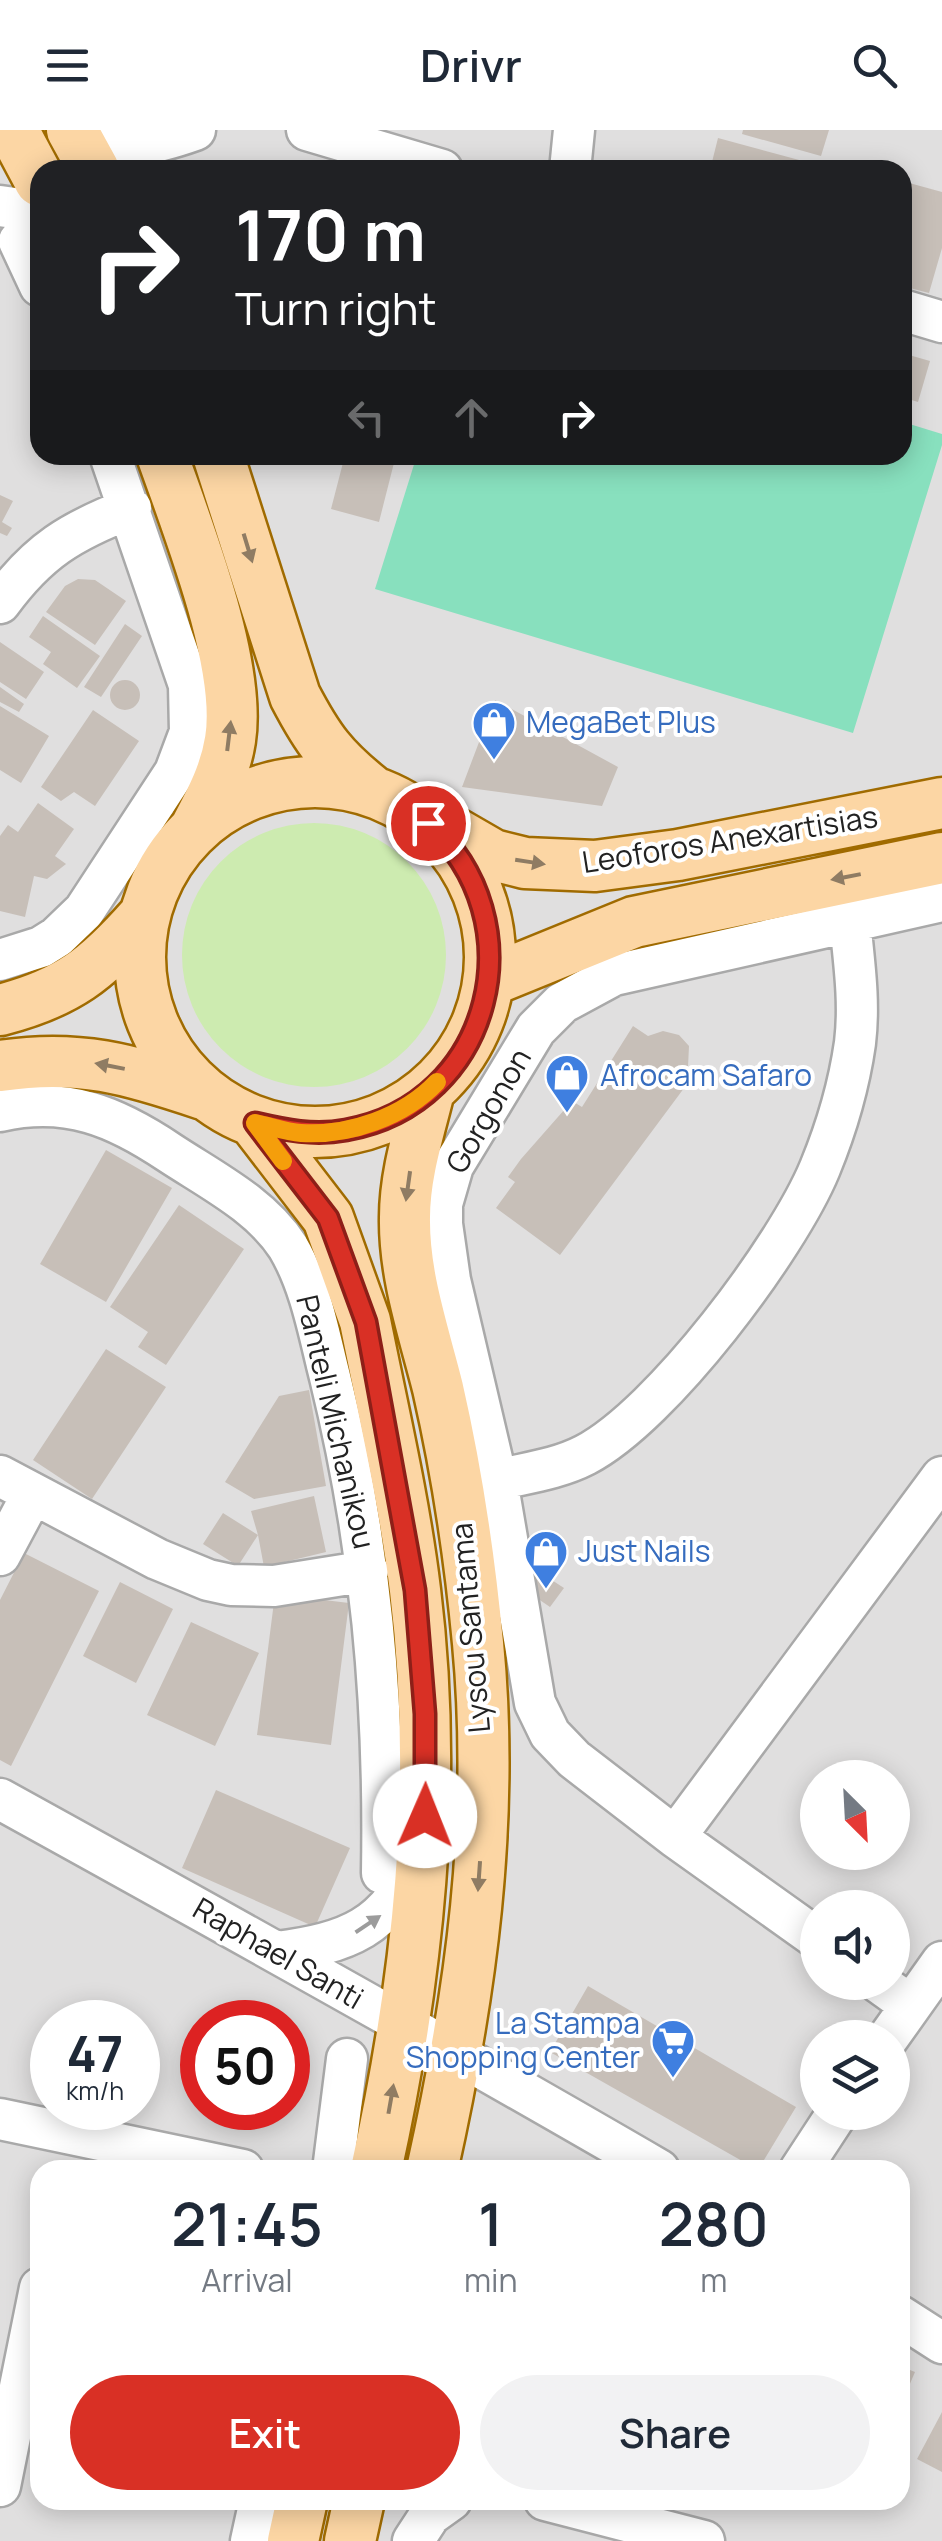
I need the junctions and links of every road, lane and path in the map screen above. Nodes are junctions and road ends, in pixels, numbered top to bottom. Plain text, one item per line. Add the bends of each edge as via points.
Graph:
1 (13, 130) edge
2 (574, 130) edge
3 (313, 131) edge
4 (187, 133) edge
5 (81, 146) edge
6 (147, 160) edge
7 (409, 160) edge
8 (571, 160) edge
9 (30, 161) edge
10 (0, 172) edge
11 (0, 206) edge
12 (29, 229) edge
13 (912, 313) edge
14 (942, 322) edge
15 (114, 465) edge
16 (166, 465) edge
17 (221, 465) edge
18 (131, 508) junction
19 (0, 603) edge
20 (391, 799) junction
21 (942, 803) edge
22 (196, 826) junction
23 (942, 858) edge
24 (942, 901) edge
25 (142, 918) junction
26 (850, 921) junction
27 (0, 960) edge
28 (490, 981) junction
29 (0, 1010) edge
30 (0, 1066) edge
31 (429, 1090) junction
32 (203, 1094) junction
33 (0, 1112) edge
34 (255, 1123) junction
35 (942, 1477) edge
36 (497, 1480) junction
37 (16, 1486) edge
38 (0, 1556) edge
39 (368, 1571) junction
40 (0, 1800) edge
41 (675, 1837) junction
42 (424, 1845) junction
43 (382, 1873) dead end
44 (800, 1926) edge
45 (276, 1952) junction
46 (942, 1962) edge
47 (892, 2008) edge
48 (404, 2027) junction
49 (458, 2054) junction
50 (347, 2059) dead end
51 (0, 2119) edge
52 (826, 2130) edge
53 (68, 2153) edge
54 (140, 2160) edge
55 (334, 2160) edge
56 (378, 2160) edge
57 (434, 2160) edge
58 (642, 2160) edge
59 (807, 2160) edge
60 (30, 2317) edge
61 (910, 2322) edge
62 (942, 2343) edge
63 (11, 2371) edge
64 (0, 2486) edge
65 (258, 2510) edge
66 (300, 2510) edge
67 (357, 2510) edge
68 (437, 2510) edge
69 (583, 2510) edge
70 (250, 2541) edge
71 (293, 2541) edge
72 (350, 2541) edge
73 (413, 2541) edge
74 (704, 2541) edge

1 - 9 main road
1 - 10 street
2 - 8 street
3 - 7 street
4 - 5 street via 129,147
4 - 6 street
11 - 12 street via 29,210
13 - 14 street
15 - 18 street
22 -> 16 main road via 224,765 232,708 216,626
17 -> 20 main road via 295,696 336,762
18 - 19 street via 43,552
18 - 27 street via 189,686 185,753 84,911 40,947
20 -> 21 main road, Leoforos Anexartisias via 493,855 560,866 678,855
20 - 22 main road via 325,781 279,784 234,800
20 - 28 main road via 445,838 474,880 489,930
22 - 25 main road via 162,868
23 -> 28 main road, Leoforos Anexartisias via 634,922
24 - 26 street, Gorgonon
25 - 29 main road via 104,961 74,982
25 - 32 main road via 138,967 147,1015 169,1058
26 - 36 street via 855,1041 834,1131 801,1206 724,1319 626,1426 584,1456
26 - 36 street, Gorgonon via 614,975 562,1002 536,1029 453,1166 442,1204 450,1280
28 - 31 main road via 458,1060
32 -> 30 main road via 98,1063
31 - 34 main road via 390,1116 346,1130 300,1133
31 -> 49 main road, Lysou Santama via 404,1219 456,1485 482,1709 480,1864
32 - 34 main road
33 - 39 street, Panteli Michanikou via 67,1106 123,1125 241,1200 274,1229 296,1262 314,1315
34 - 42 main road, Lysou Santama via 328,1218 366,1322 415,1590 425,1714
35 - 41 street
36 - 41 street, Gorgonon via 541,1718 574,1759
37 - 38 street
37 - 39 street via 183,1572 230,1585 274,1586
39 - 43 street, Panteli Michanikou via 382,1720
40 - 45 street, Raphael Santi
41 - 44 street
45 -> 42 street via 326,1944 378,1919 406,1886
42 - 48 main road, Lysou Santama
45 - 48 street, Raphael Santi
46 - 47 street
48 - 49 street, Raphael Santi
56 -> 48 main road, Lysou Santama
49 - 57 main road, Lysou Santama
49 - 58 street, Raphael Santi
50 - 55 street
51 - 53 street
52 - 59 street
53 - 54 street
60 - 63 street
61 - 62 street
63 - 64 street
65 - 70 street
66 - 71 main road
67 - 72 main road
68 - 73 street
69 - 74 street

